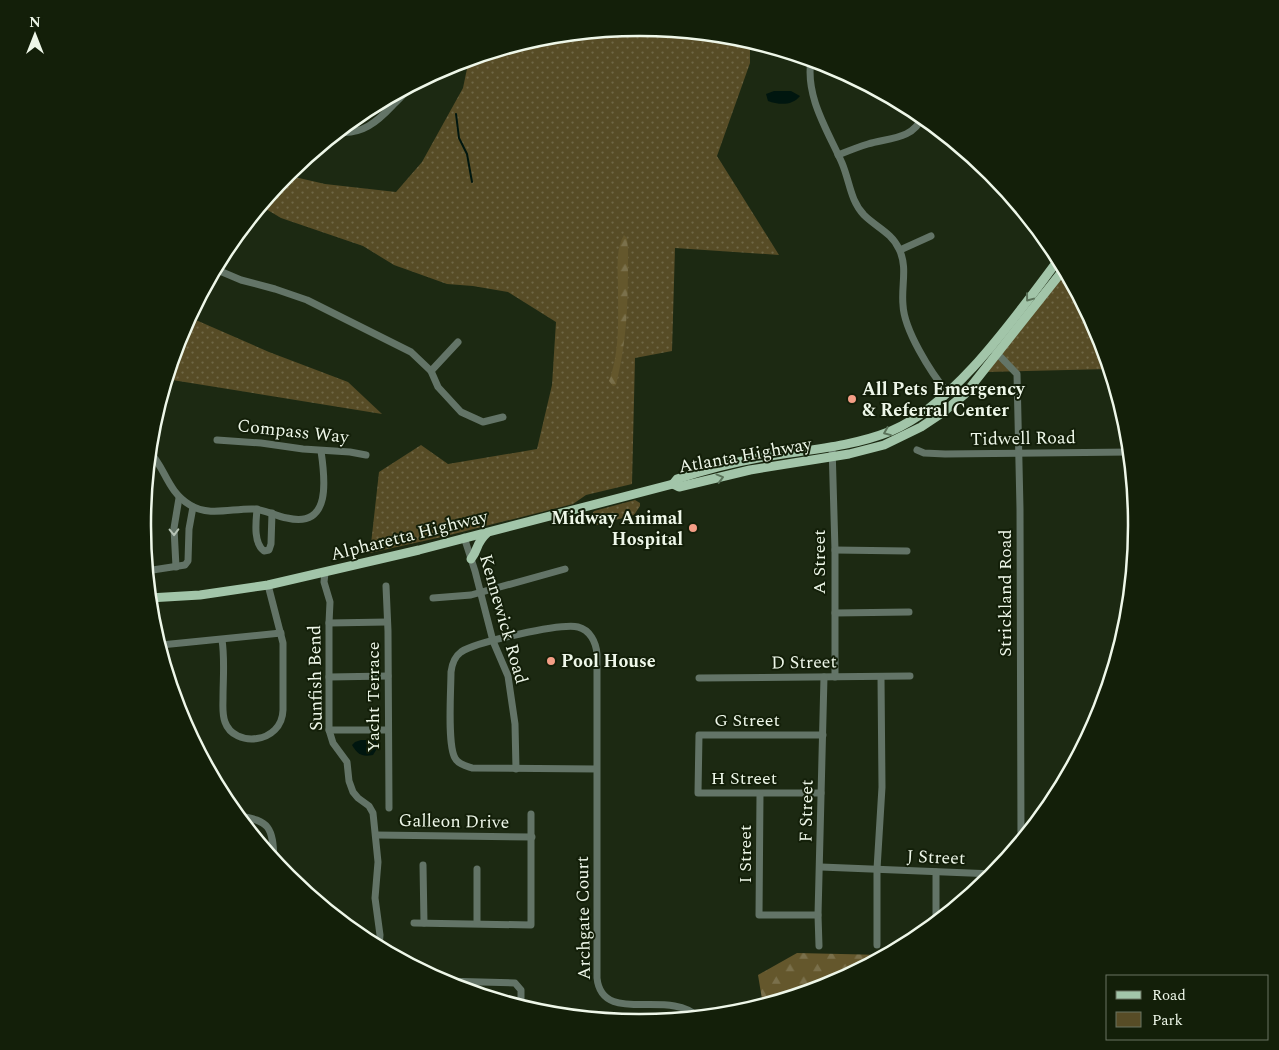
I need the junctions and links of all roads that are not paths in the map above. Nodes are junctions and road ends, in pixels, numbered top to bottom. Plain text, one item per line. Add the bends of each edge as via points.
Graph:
1 (811, 67) edge
2 (399, 100) edge
3 (919, 125) edge
4 (349, 132) edge
5 (838, 155) junction
6 (931, 236) dead end
7 (900, 250) junction
8 (1054, 266) edge
9 (222, 272) edge
10 (1059, 275) edge
11 (458, 342) dead end
12 (989, 347) junction
13 (998, 353) junction
14 (431, 371) junction
15 (947, 392) junction
16 (503, 418) dead end
17 (217, 440) dead end
18 (832, 446) junction
19 (917, 450) dead end
20 (320, 451) junction
21 (1123, 452) edge
22 (366, 455) dead end
23 (1019, 455) junction
24 (832, 457) junction
25 (155, 461) edge
26 (673, 484) junction
27 (179, 498) junction
28 (193, 507) junction
29 (257, 509) junction
30 (272, 513) junction
31 (489, 531) junction
32 (464, 538) junction
33 (835, 550) junction
34 (907, 551) dead end
35 (471, 559) junction
36 (176, 567) junction
37 (153, 569) edge
38 (565, 569) dead end
39 (325, 573) junction
40 (268, 585) junction
41 (386, 586) dead end
42 (481, 593) junction
43 (156, 598) edge
44 (433, 598) dead end
45 (909, 612) dead end
46 (834, 613) junction
47 (387, 622) junction
48 (329, 623) junction
49 (281, 633) junction
50 (222, 640) junction
51 (493, 641) junction
52 (166, 646) edge
53 (388, 676) junction
54 (910, 676) dead end
55 (329, 677) junction
56 (824, 677) junction
57 (835, 677) junction
58 (881, 677) junction
59 (699, 678) dead end
60 (329, 730) junction
61 (388, 730) junction
62 (823, 736) junction
63 (516, 769) junction
64 (597, 769) junction
65 (698, 793) joint
66 (821, 793) junction
67 (760, 794) junction
68 (388, 808) dead end
69 (531, 814) dead end
70 (248, 817) edge
71 (1021, 830) edge
72 (376, 835) junction
73 (532, 836) junction
74 (273, 848) edge
75 (423, 865) dead end
76 (821, 867) junction
77 (477, 869) dead end
78 (877, 870) junction
79 (936, 872) junction
80 (982, 874) edge
81 (936, 914) edge
82 (818, 915) junction
83 (414, 923) dead end
84 (424, 923) junction
85 (477, 923) junction
86 (380, 938) edge
87 (877, 945) dead end
88 (820, 946) dead end
89 (465, 982) edge
90 (521, 999) edge
91 (691, 1011) edge

1 - 5 street via 813,94
2 - 4 street via 378,121
3 - 5 street via 909,134
5 - 7 street via 852,198 864,215 890,236
6 - 7 street
7 - 15 street via 906,323
8 -> 12 main road, Atlanta Highway
9 - 14 street via 314,304 411,352
10 - 13 main road, Atlanta Highway
11 - 14 street
12 - 13 street, Strickland Road
12 - 15 main road, Atlanta Highway
13 - 23 street, Strickland Road via 1017,374
13 - 24 main road, Atlanta Highway via 964,394 921,427 884,445
14 - 16 street via 438,387 461,412 483,422
15 -> 18 main road, Atlanta Highway via 893,430
17 - 20 street, Compass Way
18 - 24 street, A Street
18 - 26 main road, Atlanta Highway via 726,464 677,479
19 - 23 street, Tidwell Road via 935,454
20 - 22 street, Compass Way
20 - 30 street via 324,491 317,511 298,520
21 - 23 street, Tidwell Road
23 - 71 street, Strickland Road
26 -> 24 main road, Atlanta Highway via 679,487 750,470
24 - 33 street, A Street
25 - 27 street
26 - 31 main road, Alpharetta Highway
27 - 28 street
27 -> 36 street via 174,528
28 - 29 street via 224,512
28 - 36 street via 188,562
29 - 30 street
29 - 30 street via 257,540 259,548 264,551 269,550 271,544
31 - 32 main road, Alpharetta Highway
31 - 35 main road via 477,544
32 - 35 street, Kennewick Road
32 - 39 main road, Alpharetta Highway
33 - 34 street
33 - 46 street, A Street
35 - 42 street, Kennewick Road
36 - 37 street
38 - 42 street
39 - 40 main road, Alpharetta Highway
39 - 48 street, Sunfish Bend via 324,582 330,602
40 - 43 main road, Alpharetta Highway
40 - 49 street
41 - 47 street, Yacht Terrace
42 - 44 street
42 - 51 street, Kennewick Road
45 - 46 street
46 - 57 street, A Street
47 - 48 street
47 - 53 street, Yacht Terrace
48 - 55 street, Sunfish Bend
49 - 50 street
49 - 50 street via 282,719 275,731 255,738 235,734 225,722
50 - 52 street
51 - 63 street, Kennewick Road via 508,676 515,724
51 - 63 street, Archgate Court via 465,650 454,660 451,672 451,742 455,758 462,764 472,768
51 - 64 street, Archgate Court via 568,627 582,629 590,635 597,654
53 - 55 street
53 - 61 street, Yacht Terrace
54 - 58 street, D Street
55 - 60 street, Sunfish Bend
56 - 57 street, D Street
56 - 59 street, D Street
56 - 62 street, F Street
57 - 58 street, D Street
58 - 78 street via 882,787
60 - 61 street
60 - 72 street, Sunfish Bend via 347,762 353,792 372,810
61 - 68 street, Yacht Terrace
62 - 65 street, G Street via 700,735
62 - 66 street, F Street
63 - 64 street, Archgate Court
64 - 91 street, Archgate Court via 598,988 613,1002 676,1005
65 - 67 street, H Street
66 - 67 street, H Street
66 - 76 street, F Street
67 - 82 street, I Street via 760,915
69 - 73 street
70 - 74 street via 264,822 272,837
72 - 73 street, Galleon Drive
72 - 86 street, Sunfish Bend via 375,898
73 - 85 street via 531,925
75 - 84 street
76 - 78 street
76 - 82 street, F Street
77 - 85 street
78 - 79 street, J Street
78 - 87 street
79 - 80 street, J Street
79 - 81 street
82 - 88 street, F Street
83 - 84 street
84 - 85 street
89 - 90 street via 516,983 521,990

